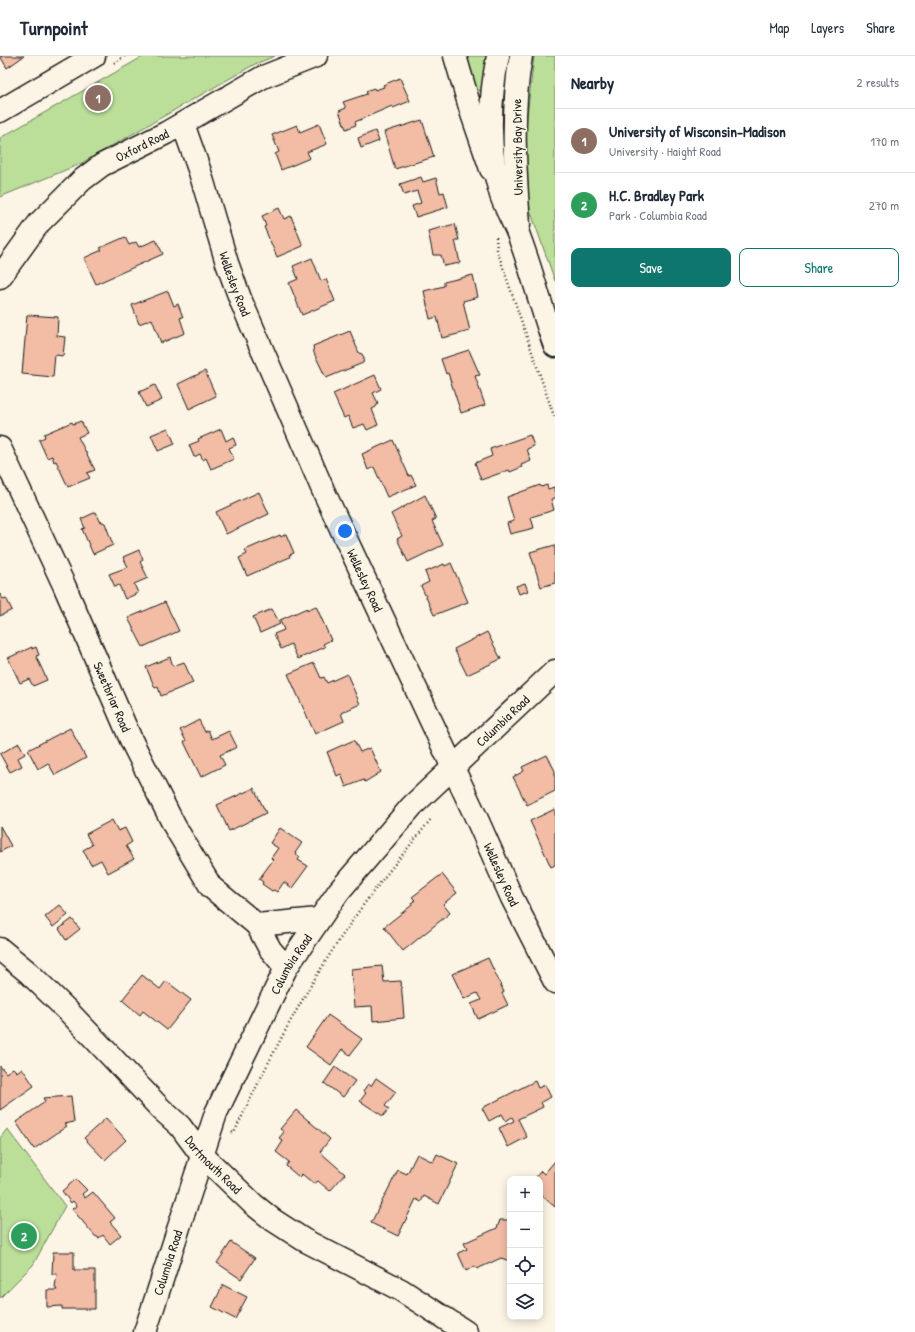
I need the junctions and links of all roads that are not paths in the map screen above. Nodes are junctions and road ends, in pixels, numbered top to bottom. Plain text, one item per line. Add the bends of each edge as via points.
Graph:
1 (94, 56) edge
2 (316, 56) edge
3 (454, 56) edge
4 (498, 56) edge
5 (521, 56) edge
6 (0, 111) edge
7 (183, 124) junction
8 (498, 187) junction
9 (520, 238) junction
10 (0, 277) edge
11 (555, 346) edge
12 (0, 448) edge
13 (555, 671) edge
14 (453, 769) junction
15 (318, 919) junction
16 (257, 925) junction
17 (0, 949) edge
18 (286, 968) junction
19 (555, 982) edge
20 (203, 1155) junction
21 (145, 1332) edge
22 (466, 1332) edge

1 - 6 street
2 - 7 street, Oxford Road via 263,77
3 - 8 street, University Bay Drive via 476,129
4 - 8 street, University Bay Drive via 493,85 492,140
5 - 9 street, University Bay Drive via 515,116
7 - 10 street, Oxford Road via 120,155 82,180 39,223
7 - 14 street, Wellesley Road via 200,172 226,263 241,301 323,490
8 - 9 street, University Bay Drive
9 - 11 street, University Bay Drive
12 - 16 street, Sweetbriar Road via 64,585 132,742 175,826 211,887
13 - 14 street, Columbia Road
14 - 15 street, Columbia Road via 412,806
14 - 19 street, Wellesley Road via 512,898
15 - 16 street
15 - 18 street, Columbia Road
16 - 18 street, Sweetbriar Road via 270,949
17 - 20 street, Dartmouth Road via 30,973 68,1011 180,1126
18 - 20 street, Columbia Road via 235,1071 213,1121
20 - 21 street, Columbia Road
20 - 22 street, Dartmouth Road via 239,1192 273,1220 304,1240 402,1290

